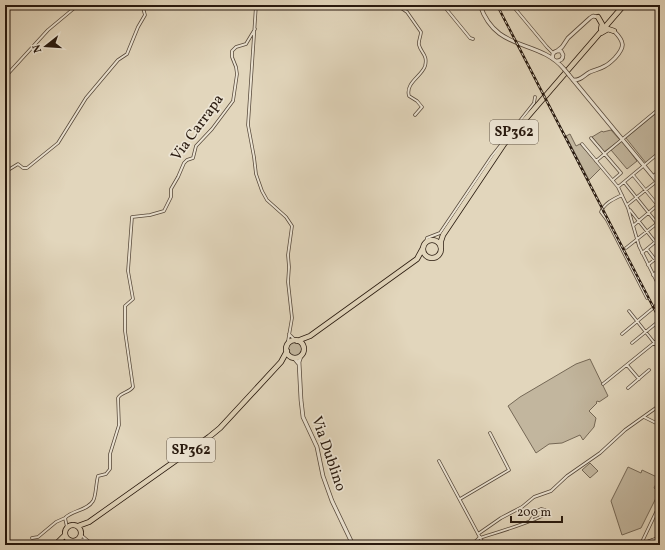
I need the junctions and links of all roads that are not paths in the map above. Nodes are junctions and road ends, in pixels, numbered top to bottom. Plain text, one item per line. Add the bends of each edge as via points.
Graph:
1 (13, 5) edge
2 (78, 5) edge
3 (145, 5) edge
4 (256, 5) edge
5 (397, 5) edge
6 (443, 5) edge
7 (480, 5) edge
8 (512, 5) edge
9 (624, 5) edge
10 (5, 11) edge
11 (617, 13) junction
12 (598, 17) junction
13 (255, 29) junction
14 (614, 31) junction
15 (596, 37) junction
16 (473, 39) dead end
17 (562, 47) junction
18 (562, 53) junction
19 (555, 55) junction
20 (562, 59) junction
21 (564, 69) junction
22 (5, 76) edge
23 (578, 82) junction
24 (535, 97) dead end
25 (660, 108) edge
26 (415, 115) dead end
27 (591, 138) dead end
28 (623, 139) junction
29 (582, 144) dead end
30 (660, 152) edge
31 (604, 154) junction
32 (493, 157) junction
33 (596, 161) junction
34 (644, 165) junction
35 (660, 171) edge
36 (5, 172) edge
37 (633, 175) junction
38 (653, 176) junction
39 (612, 180) junction
40 (657, 181) junction
41 (624, 182) junction
42 (660, 185) edge
43 (618, 187) junction
44 (645, 190) junction
45 (622, 195) junction
46 (636, 198) junction
47 (659, 204) edge
48 (627, 205) junction
49 (628, 208) junction
50 (660, 208) edge
51 (648, 213) junction
52 (660, 220) edge
53 (638, 221) junction
54 (657, 223) junction
55 (634, 225) junction
56 (660, 227) edge
57 (647, 232) junction
58 (443, 235) junction
59 (660, 238) edge
60 (434, 240) junction
61 (637, 240) junction
62 (426, 242) junction
63 (655, 242) junction
64 (423, 248) junction
65 (441, 248) junction
66 (626, 248) dead end
67 (660, 248) edge
68 (647, 249) junction
69 (642, 253) junction
70 (660, 255) edge
71 (429, 257) junction
72 (417, 259) junction
73 (655, 259) junction
74 (648, 265) junction
75 (660, 266) edge
76 (660, 269) edge
77 (653, 274) junction
78 (660, 286) edge
79 (647, 298) dead end
80 (660, 302) edge
81 (656, 305) dead end
82 (652, 308) dead end
83 (629, 312) dead end
84 (659, 321) dead end
85 (637, 322) junction
86 (289, 332) junction
87 (646, 332) junction
88 (622, 334) dead end
89 (310, 336) junction
90 (660, 338) edge
91 (296, 341) junction
92 (632, 343) dead end
93 (654, 343) junction
94 (303, 348) junction
95 (287, 349) junction
96 (660, 350) edge
97 (301, 356) junction
98 (294, 358) junction
99 (281, 362) junction
100 (627, 365) junction
101 (300, 366) junction
102 (649, 370) dead end
103 (639, 379) junction
104 (603, 384) dead end
105 (628, 388) dead end
106 (660, 405) edge
107 (644, 417) junction
108 (660, 425) edge
109 (490, 433) dead end
110 (439, 461) dead end
111 (460, 499) junction
112 (660, 504) edge
113 (660, 510) edge
114 (656, 511) junction
115 (65, 518) junction
116 (530, 521) junction
117 (89, 522) junction
118 (68, 525) junction
119 (78, 526) junction
120 (64, 535) junction
121 (80, 535) junction
122 (479, 536) junction
123 (32, 538) dead end
124 (660, 538) edge
125 (68, 540) junction
126 (86, 540) junction
127 (57, 544) edge
128 (93, 545) edge
129 (353, 545) edge
130 (468, 545) edge
131 (484, 545) edge
132 (640, 545) edge

1 - 10 street
2 - 22 street via 48,30
3 - 36 street via 145,15 129,51 86,98 58,143 27,168 18,164
4 - 13 street
5 - 26 street via 407,12 421,32 419,45 425,57 424,68 408,92 422,107
6 - 16 street
7 - 19 street via 489,22 500,34 514,43 547,55
8 - 19 street
9 - 11 main road, SP362
11 - 12 main road via 608,19
11 - 14 main road via 612,24
11 - 15 main road, SP362
12 - 15 main road via 602,24
12 - 17 street via 590,18
13 - 86 street via 248,125 256,174 262,191 267,200 292,226 288,276 292,318
13 - 115 street, Via Carrapa via 246,44 232,51 237,74 233,101 196,146 193,158 184,163 171,189 166,209 159,213 132,217 128,271 133,298 125,306 132,387 118,398 119,425 110,454 110,469 106,474 98,476 93,502
14 - 15 main road via 606,30
14 - 23 street via 623,43 620,53 606,66 591,72
15 - 32 main road, SP362
17 - 18 street
17 - 19 street
18 - 19 street
18 - 20 street
19 - 20 street
19 - 21 street
20 - 21 street
21 - 23 street, bridge
23 - 28 street via 580,88
24 - 32 street via 534,103
25 - 28 street
27 - 31 street
28 - 31 street
28 - 34 street
29 - 33 street
30 - 34 street
31 - 33 street
31 - 39 street via 621,173
32 - 58 main road, SP362
32 - 62 street via 440,232 427,238
33 - 39 street
34 - 37 street
34 - 38 street
35 - 38 street
37 - 41 street
37 - 44 street
38 - 40 street
39 - 43 street
40 - 42 street
40 - 44 street
41 - 43 street
41 - 46 street
43 - 45 street
44 - 46 street
44 - 47 street
45 - 48 street
45 - 79 street via 609,202 601,212
46 - 48 street
46 - 51 street
47 - 50 street
47 - 51 street
48 - 49 street
49 - 53 street
49 - 55 street
51 - 53 street
51 - 54 street
52 - 54 street
53 - 55 street
53 - 57 street
54 - 56 street
54 - 57 street
55 - 61 street
57 - 61 street
57 - 63 street
58 - 60 main road, SP362
58 - 65 main road, SP362
59 - 63 street
60 - 62 main road, SP362
60 - 65 main road via 439,242
61 - 66 street
61 - 69 street
62 - 64 main road, SP362
63 - 67 street
63 - 68 street
64 - 71 main road
64 - 72 main road, SP362
65 - 71 main road, SP362 via 438,256
68 - 69 street
68 - 73 street
69 - 74 street
70 - 73 street
71 - 72 main road, SP362
72 - 89 main road, SP362
73 - 74 street
73 - 75 street
74 - 77 street
76 - 77 street
77 - 78 street
80 - 81 street
82 - 85 street
83 - 85 street
84 - 87 street
85 - 87 street
85 - 88 street
86 - 91 street
86 - 95 street
87 - 92 street
87 - 93 street
89 - 91 main road, SP362
89 - 94 main road, SP362
90 - 93 street
91 - 94 main road via 301,343
91 - 95 main road, SP362 via 291,342
93 - 96 street
93 - 100 street
94 - 97 main road, SP362
95 - 98 main road via 289,355
95 - 99 main road, SP362
97 - 98 main road, SP362
97 - 101 street, Via Dublino
98 - 99 main road, SP362
98 - 101 street
99 - 117 main road, SP362 via 209,438
100 - 103 street
100 - 104 street
101 - 129 street, Via Dublino via 303,417 317,447 332,501
102 - 103 street
103 - 105 street
106 - 107 street
107 - 108 street
107 - 122 street via 627,428 551,492 534,498 490,525
109 - 111 street via 509,470
110 - 111 street
111 - 122 street
112 - 114 street
113 - 114 street
114 - 132 street
115 - 118 street
115 - 123 street, Via Carrapa via 38,537
116 - 116 street via 541,509 545,510 544,516
116 - 122 street
117 - 119 main road, SP362
117 - 121 main road, SP362
118 - 119 main road, SP362
118 - 120 main road
119 - 121 main road
120 - 125 main road
120 - 127 main road
121 - 125 main road via 72,542
121 - 126 street
121 - 126 street
122 - 130 street
122 - 131 street
124 - 132 main road
125 - 127 main road
126 - 128 street

